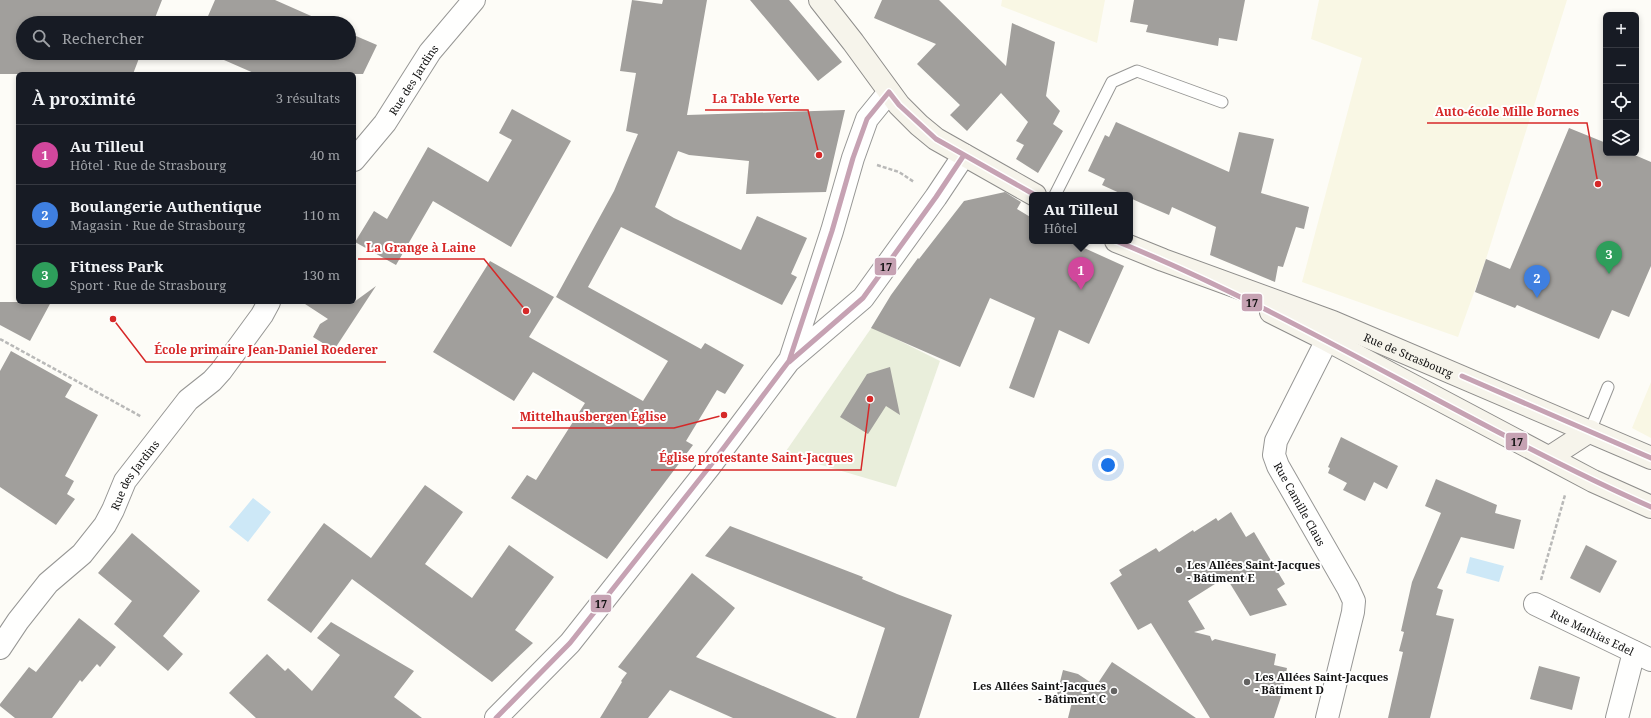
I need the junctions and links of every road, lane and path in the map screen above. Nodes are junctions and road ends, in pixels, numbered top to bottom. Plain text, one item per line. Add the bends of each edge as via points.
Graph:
1 (474, 0) edge
2 (820, 0) edge
3 (889, 92) junction
4 (1222, 102) dead end
5 (964, 155) junction
6 (356, 158) edge
7 (853, 158) junction
8 (1030, 192) edge
9 (1057, 192) edge
10 (936, 197) junction
11 (1123, 244) edge
12 (1163, 260) junction
13 (268, 304) edge
14 (0, 339) edge
15 (1327, 340) junction
16 (789, 361) junction
17 (1469, 379) junction
18 (1608, 387) dead end
19 (1492, 426) junction
20 (165, 431) junction
21 (1590, 431) junction
22 (1550, 457) junction
23 (1651, 458) edge
24 (1566, 493) dead end
25 (1651, 507) edge
26 (1535, 604) joint
27 (0, 648) edge
28 (1642, 656) edge
29 (496, 718) edge
30 (1327, 718) edge
31 (1617, 718) edge

1 - 6 street, Rue des Jardins via 430,52 385,123
2 - 3 main road
3 - 5 main road via 930,134
3 - 7 street via 867,119
4 - 9 lane via 1137,71 1112,82
5 - 8 main road
5 - 10 street
7 - 10 path via 899,172
7 - 16 street
10 - 16 street via 863,298
11 - 12 main road, Rue de Strasbourg
12 - 15 main road, Rue de Strasbourg
12 - 17 main road, Rue de Strasbourg via 1333,322
13 - 20 street, Rue des Jardins via 221,371 188,400
14 - 20 path via 137,413
15 - 19 main road, Rue de Strasbourg
15 - 30 street, Rue Camille Claus via 1276,441 1274,454 1278,466 1354,601
16 - 29 street via 710,466 570,643
17 - 19 main road via 1468,387
17 - 21 main road, Rue de Strasbourg
18 - 21 lane
19 - 22 main road, Rue de Strasbourg
20 - 27 street, Rue des Jardins via 125,481 105,525 82,554 48,583
21 - 22 main road
21 - 23 main road, Rue de Strasbourg
22 - 25 main road, Rue de Strasbourg via 1593,481
24 - 26 path
26 - 28 street, Rue Mathias Edel
28 - 31 street

